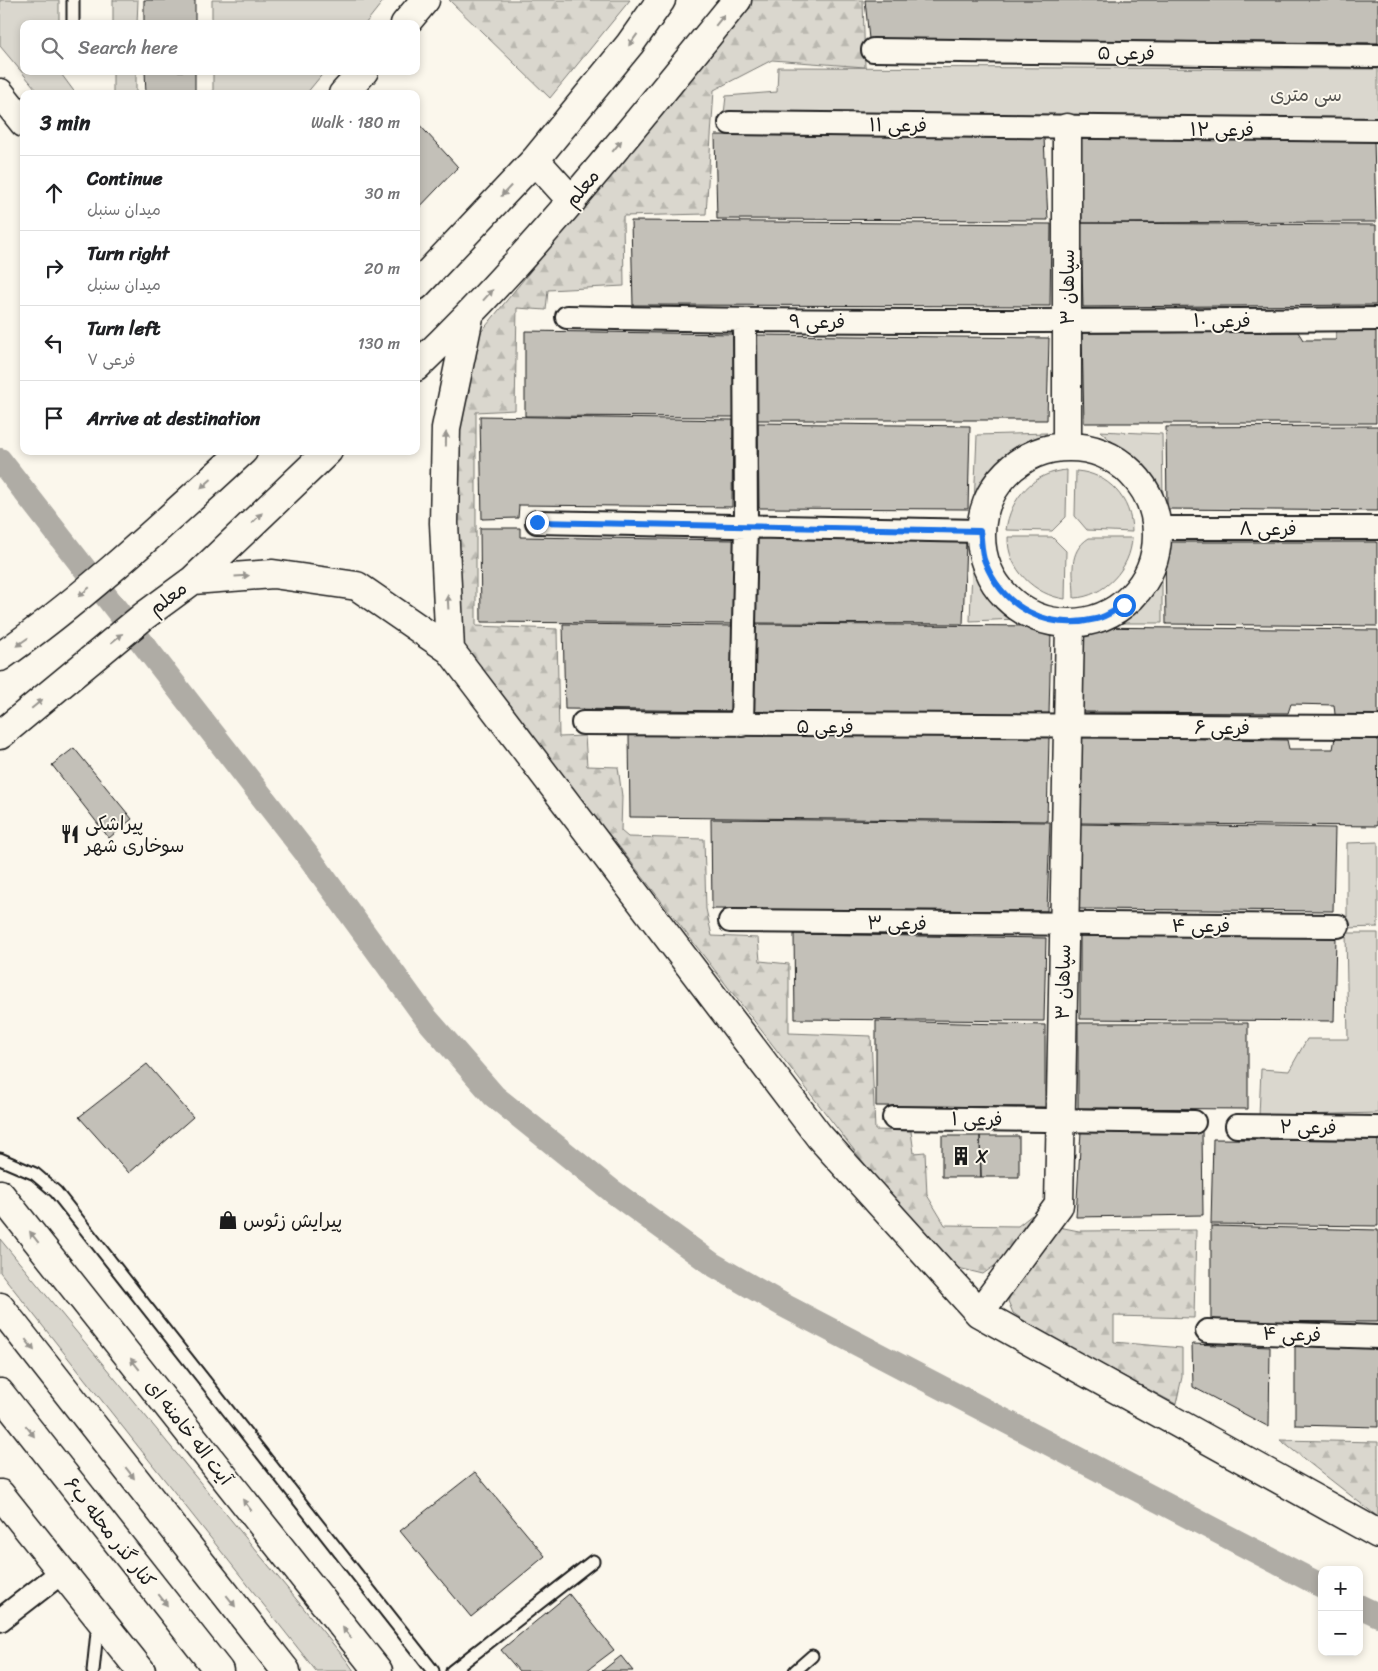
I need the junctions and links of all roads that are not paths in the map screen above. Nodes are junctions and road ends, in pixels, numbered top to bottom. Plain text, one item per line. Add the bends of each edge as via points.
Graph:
1 (73, 0) edge
2 (424, 0) edge
3 (661, 0) edge
4 (737, 0) edge
5 (73, 20) edge
6 (408, 20) edge
7 (873, 50) dead end
8 (1378, 56) edge
9 (360, 75) edge
10 (347, 90) edge
11 (0, 93) edge
12 (20, 118) edge
13 (730, 123) dead end
14 (1067, 128) junction
15 (1378, 130) edge
16 (535, 160) junction
17 (572, 201) junction
18 (420, 282) edge
19 (469, 316) junction
20 (566, 317) dead end
21 (1378, 319) edge
22 (746, 321) junction
23 (1067, 322) junction
24 (420, 363) edge
25 (1067, 447) junction
26 (238, 455) edge
27 (324, 455) edge
28 (537, 522) dead end
29 (746, 525) junction
30 (1158, 528) junction
31 (1378, 528) edge
32 (980, 531) junction
33 (193, 580) junction
34 (1070, 624) junction
35 (450, 650) junction
36 (0, 657) edge
37 (583, 723) dead end
38 (742, 725) junction
39 (1066, 727) junction
40 (1378, 727) edge
41 (0, 736) edge
42 (730, 921) dead end
43 (1064, 925) junction
44 (1338, 926) dead end
45 (894, 1118) dead end
46 (1061, 1120) junction
47 (1194, 1122) dead end
48 (1237, 1126) dead end
49 (1378, 1128) edge
50 (0, 1159) edge
51 (0, 1194) edge
52 (0, 1307) edge
53 (979, 1313) junction
54 (1206, 1331) dead end
55 (1378, 1337) edge
56 (0, 1393) edge
57 (0, 1494) edge
58 (1378, 1534) edge
59 (592, 1560) dead end
60 (62, 1572) junction
61 (99, 1618) junction
62 (0, 1620) edge
63 (812, 1656) dead end
64 (93, 1671) edge
65 (141, 1671) edge
66 (219, 1671) edge
67 (286, 1671) edge
68 (378, 1671) edge
69 (433, 1671) edge
70 (452, 1671) edge
71 (795, 1671) edge

1 - 5 lane
2 - 6 street
3 -> 16 street via 630,44
17 -> 4 street, معلم
7 - 8 street, فرعی ۵
9 - 10 street
11 - 12 street
13 - 14 street, فرعی ۱۱
14 - 15 street, فرعی ۱۲
14 - 23 street, سپاهان ۳
16 - 17 street
16 -> 18 street
19 -> 17 street, معلم
19 - 24 street, معلم
35 -> 19 street via 444,523 446,428
20 - 22 street, فرعی ۹
21 - 23 street, فرعی ۱۰
22 - 23 street, فرعی ۹
22 - 29 street
23 - 25 street, سپاهان ۳
25 - 30 street via 1093,450 1125,467 1138,479 1152,502
25 - 32 street via 1041,451 1017,464 998,482 986,505
26 -> 36 street via 122,561 43,627
33 -> 27 street, معلم
28 - 29 street
29 - 32 street
29 - 38 street
30 - 31 street, فرعی ۸
30 - 34 street via 1155,557 1137,591 1124,605 1098,619
32 - 34 street via 984,560 996,585 1016,606 1042,619
33 -> 35 street via 273,574 357,586
41 -> 33 street, معلم via 80,668
34 - 39 street, سپاهان ۳
35 - 53 street via 819,1136
37 - 38 street, فرعی ۵
38 - 39 street, فرعی ۵
39 - 40 street, فرعی ۶
39 - 43 street, سپاهان ۳
42 - 43 street, فرعی ۳
43 - 44 street, فرعی ۴
43 - 46 street, سپاهان ۳
45 - 46 street, فرعی ۱
46 - 47 street
46 - 53 street, سپاهان ۳ via 1059,1205
48 - 49 street, فرعی ۲
50 - 69 lane via 35,1174 56,1192
68 -> 51 street, آیت اله خامنه ای
52 -> 67 street
53 - 58 street
54 - 55 street, فرعی ۴
56 -> 66 street, کنار گذر محله ب۶
57 - 60 street
59 - 70 lane
60 - 61 street
60 - 62 street
61 - 64 lane
61 - 65 street
63 - 71 lane

